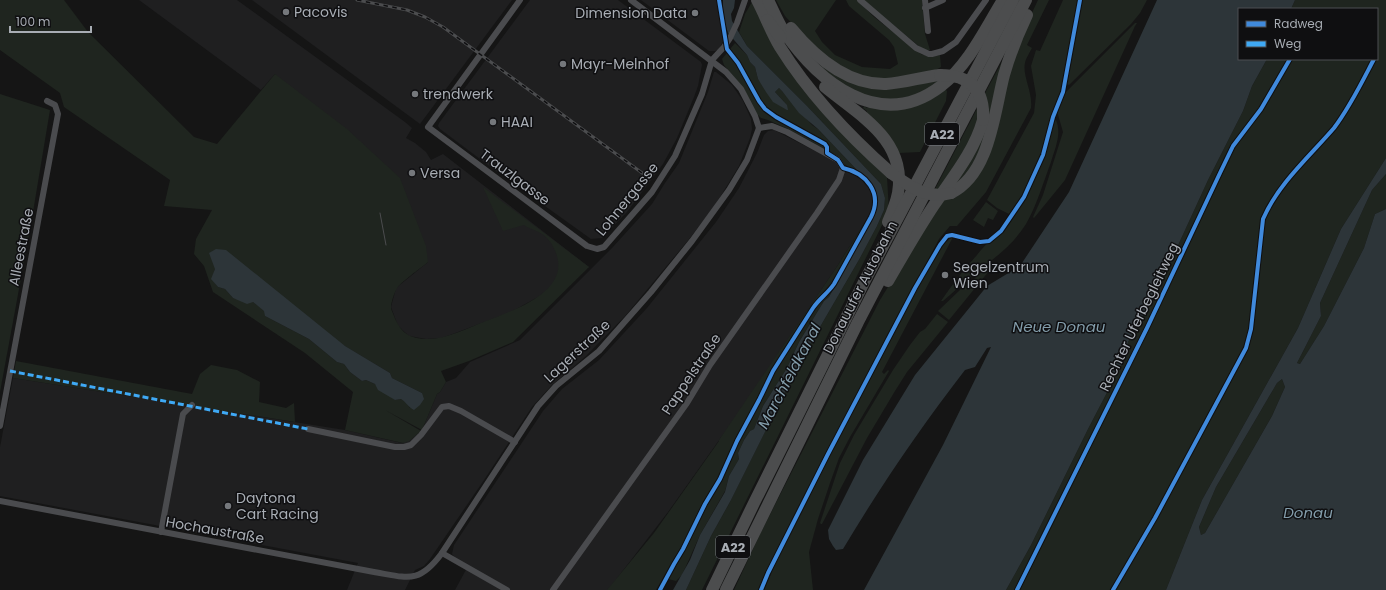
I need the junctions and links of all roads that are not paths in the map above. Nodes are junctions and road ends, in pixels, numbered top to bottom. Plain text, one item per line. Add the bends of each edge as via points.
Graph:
1 (520, 0) edge
2 (631, 0) edge
3 (745, 0) edge
4 (764, 0) edge
5 (860, 0) edge
6 (925, 0) edge
7 (943, 0) edge
8 (986, 0) edge
9 (1003, 0) edge
10 (1013, 0) edge
11 (1026, 0) edge
12 (1033, 0) edge
13 (925, 8) junction
14 (767, 20) junction
15 (928, 31) dead end
16 (712, 60) junction
17 (47, 101) dead end
18 (759, 128) junction
19 (587, 246) joint
20 (871, 269) junction
21 (858, 322) junction
22 (192, 405) dead end
23 (0, 426) edge
24 (308, 428) dead end
25 (515, 442) junction
26 (0, 502) edge
27 (161, 532) junction
28 (442, 553) junction
29 (425, 572) joint
30 (508, 590) edge
31 (553, 590) edge
32 (712, 590) edge
33 (726, 590) edge

1 - 19 street, Trauzlgasse via 428,127
2 - 16 street
3 - 16 street via 730,38
4 - 9 highway via 791,40 838,88 851,96 874,103 890,104 920,98 947,81 966,59
4 - 14 highway
4 - 21 highway, bridge via 812,50 848,76 870,83 886,84 940,75 959,77 975,88 982,101 982,120 978,135 967,156 933,206 880,294
5 - 8 street via 916,48 928,54 943,51 956,42
6 - 13 street
7 - 13 street
10 - 20 highway, Donauufer Autobahn / A22
11 - 21 highway, Donauufer Autobahn / A22
12 - 14 highway, bridge via 1008,63 981,161 966,182 950,193 940,195 910,187 850,136 812,92 780,46
13 - 15 street
14 - 20 highway via 803,65 825,87 879,131 894,152 899,172 898,192
16 - 18 street via 741,89
16 - 19 street, Lohnergasse via 702,94 684,138 652,192 604,247 596,249
17 - 23 street, Alleestraße via 55,105 58,114
18 - 25 street, Lagerstraße via 747,160 730,190 692,241 599,351 556,386 538,406
18 - 31 street, Pappelstraße via 772,126 787,132 838,160 843,168 839,180 710,365 687,403
20 - 32 highway, Donauufer Autobahn / A22
21 - 33 highway, Donauufer Autobahn / A22
22 - 27 street via 184,414
24 - 25 street via 404,447 411,445 421,435 442,407 450,406
25 - 28 street, Lagerstraße
26 - 27 street, Hochaustraße
27 - 29 street, Hochaustraße via 408,578
28 - 29 street, Lagerstraße
28 - 30 street

